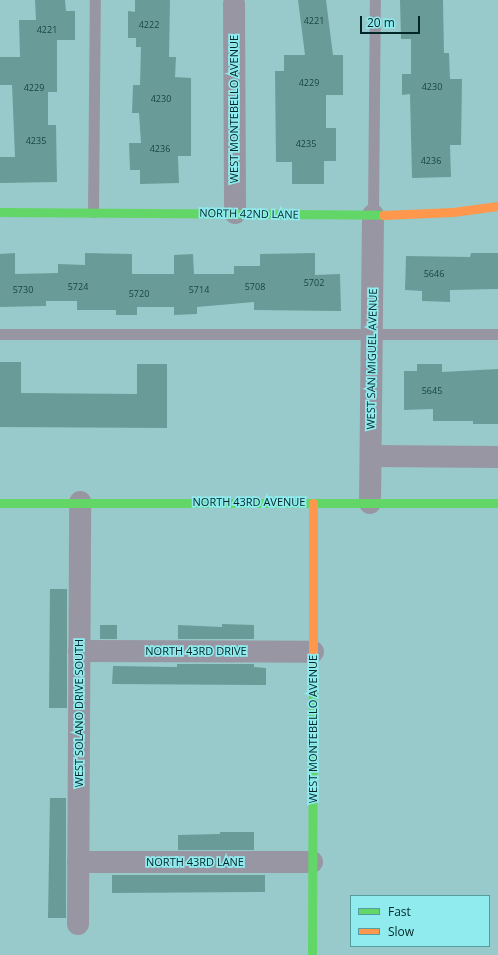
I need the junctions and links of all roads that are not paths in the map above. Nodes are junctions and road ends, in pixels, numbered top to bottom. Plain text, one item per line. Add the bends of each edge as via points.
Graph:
1 (95, 0) edge
2 (375, 0) edge
3 (234, 4) dead end
4 (498, 206) edge
5 (0, 212) edge
6 (93, 212) junction
7 (235, 213) junction
8 (373, 216) junction
9 (0, 334) edge
10 (372, 334) junction
11 (498, 334) edge
12 (371, 456) junction
13 (498, 457) edge
14 (80, 502) junction
15 (0, 503) edge
16 (313, 503) junction
17 (370, 503) junction
18 (498, 503) edge
19 (79, 651) junction
20 (313, 652) junction
21 (78, 862) junction
22 (312, 862) junction
23 (78, 924) dead end
24 (312, 955) edge

1 - 6 lane
2 - 8 lane
3 - 7 street, WEST MONTEBELLO AVENUE
4 - 8 street, NORTH 42ND LANE via 453,212
5 - 6 street, NORTH 42ND LANE
6 - 7 street, NORTH 42ND LANE
7 - 8 street, NORTH 42ND LANE
8 - 10 street, WEST SAN MIGUEL AVENUE
9 - 10 lane
10 - 11 lane
10 - 12 street, WEST SAN MIGUEL AVENUE
12 - 13 street
12 - 17 street, WEST SAN MIGUEL AVENUE
14 - 15 street, NORTH 43RD AVENUE
14 - 16 street, NORTH 43RD AVENUE
14 - 19 street, WEST SOLANO DRIVE SOUTH
16 - 17 street, NORTH 43RD AVENUE
16 - 20 street, WEST MONTEBELLO AVENUE
17 - 18 street, NORTH 43RD AVENUE
19 - 20 street, NORTH 43RD DRIVE
19 - 21 street, WEST SOLANO DRIVE SOUTH
20 - 22 street, WEST MONTEBELLO AVENUE
21 - 22 street, NORTH 43RD LANE
21 - 23 street, WEST SOLANO DRIVE SOUTH
22 - 24 street, WEST MONTEBELLO AVENUE

